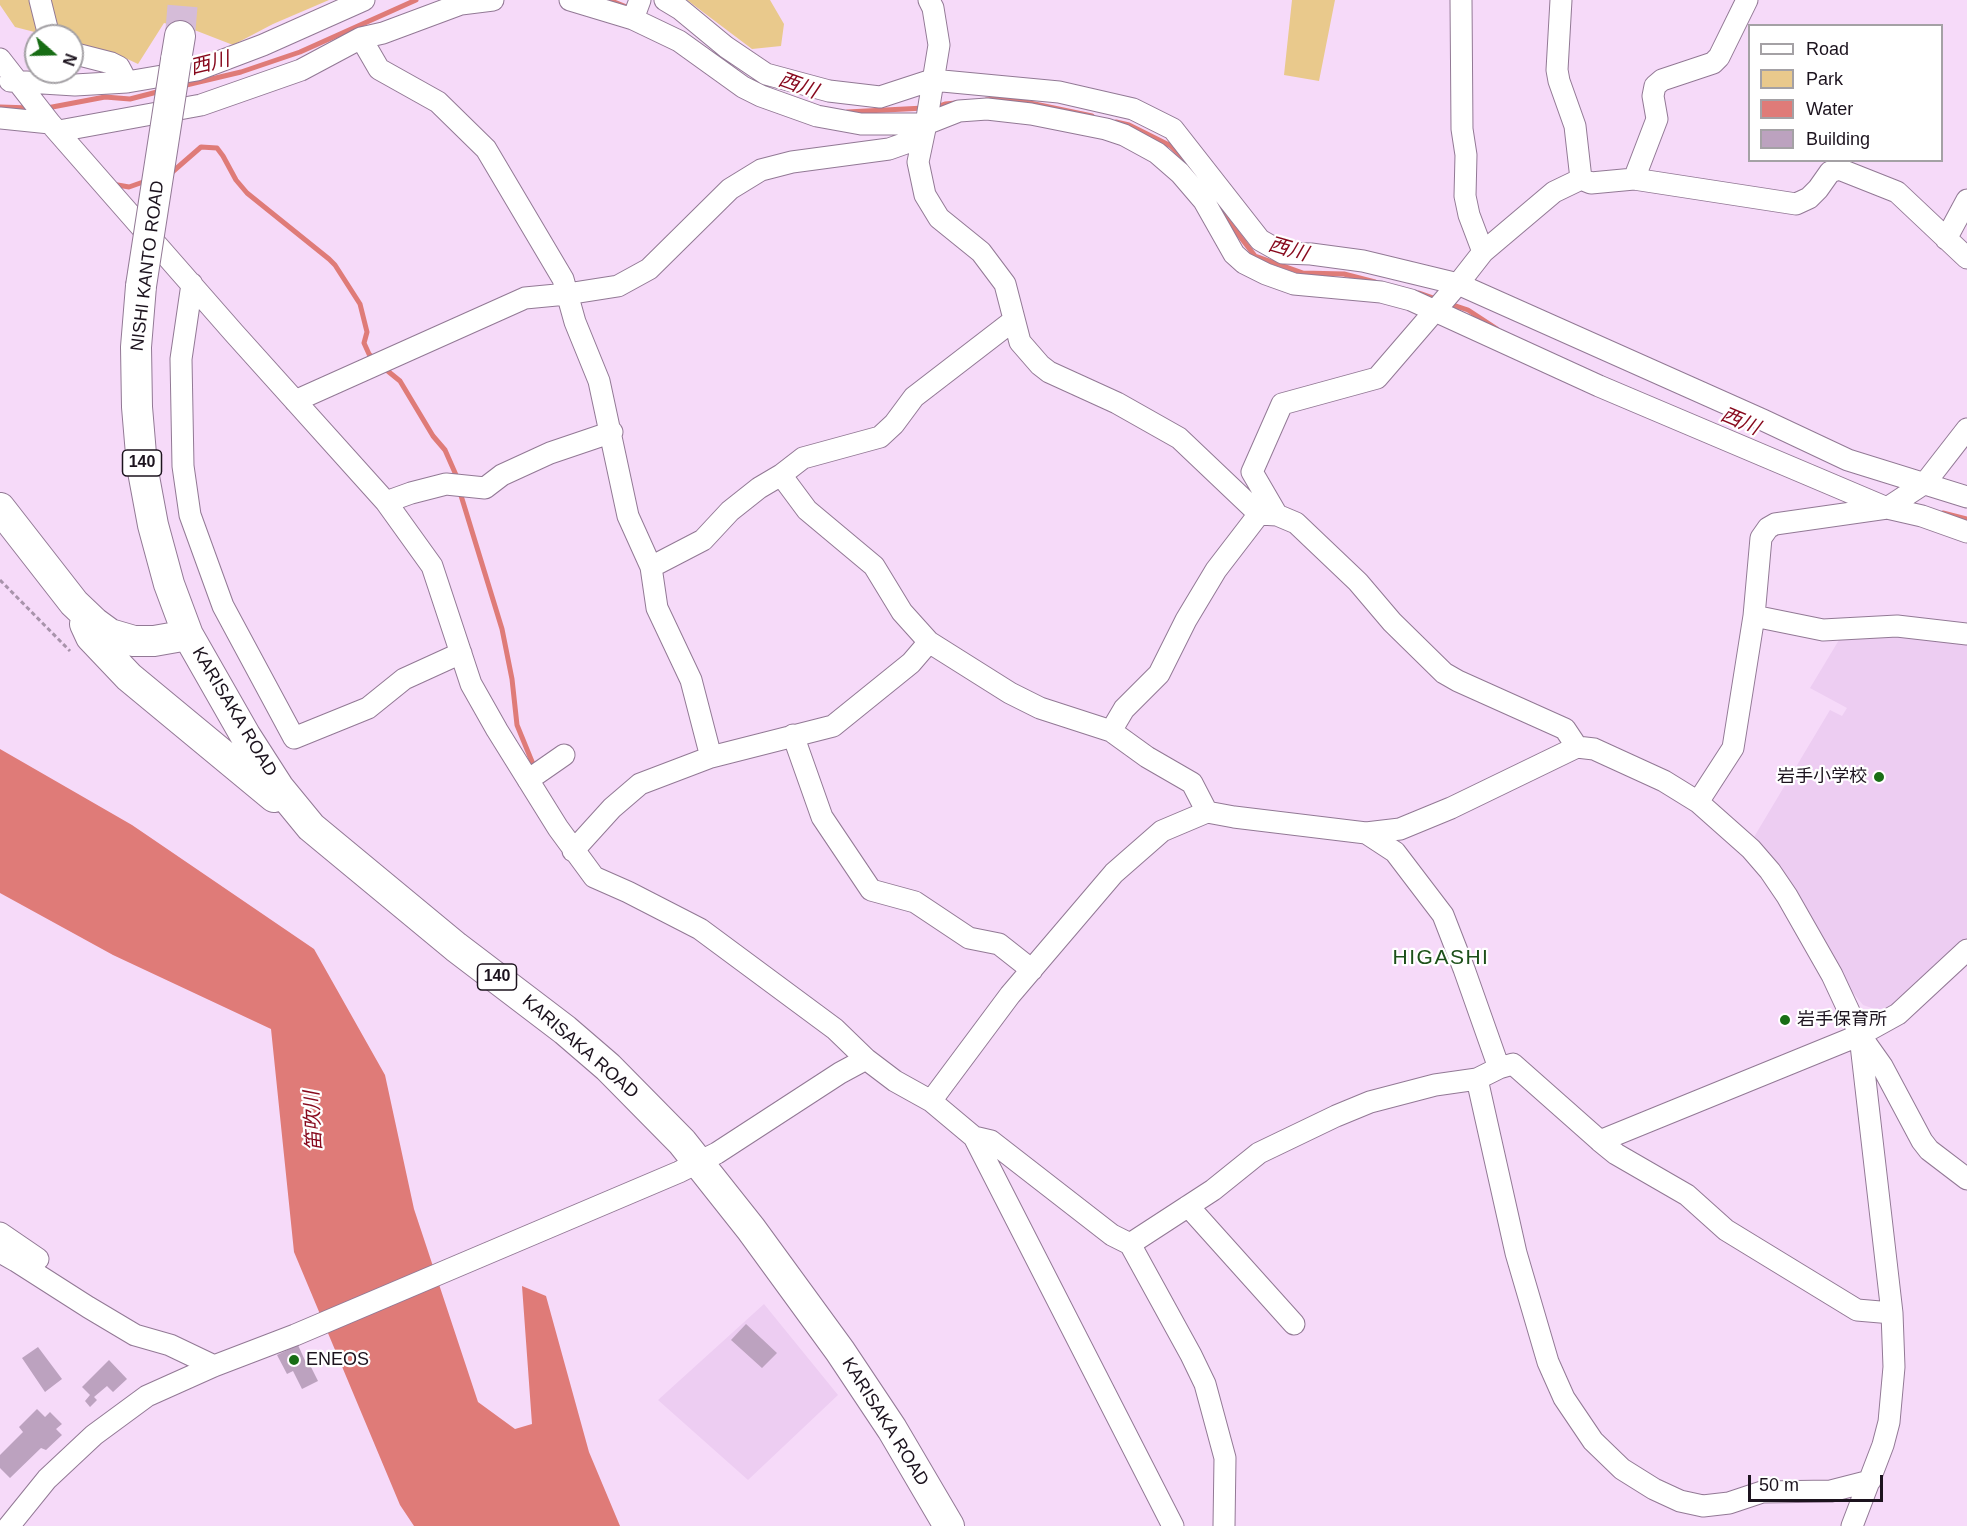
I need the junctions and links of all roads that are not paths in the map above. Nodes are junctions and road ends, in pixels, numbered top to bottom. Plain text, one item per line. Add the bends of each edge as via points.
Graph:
1 (40, 0) edge
2 (364, 0) edge
3 (493, 0) edge
4 (570, 0) edge
5 (665, 0) edge
6 (929, 0) edge
7 (1461, 0) edge
8 (1561, 0) edge
9 (1747, 0) edge
10 (637, 10) edge
11 (46, 24) edge
12 (180, 36) tunnel mouth
13 (361, 38) junction
14 (84, 55) edge
15 (0, 59) edge
16 (932, 80) junction
17 (9, 81) edge
18 (127, 82) junction
19 (0, 118) edge
20 (54, 127) junction
21 (925, 130) junction
22 (1581, 179) junction
23 (1634, 179) junction
24 (1967, 200) edge
25 (1946, 239) junction
26 (1483, 252) junction
27 (1967, 258) edge
28 (192, 284) junction
29 (1458, 284) junction
30 (567, 294) junction
31 (1434, 312) junction
32 (1014, 320) junction
33 (295, 401) junction
34 (1967, 429) edge
35 (612, 432) junction
36 (781, 475) junction
37 (1925, 483) junction
38 (1967, 496) edge
39 (386, 502) junction
40 (0, 508) edge
41 (1887, 508) junction
42 (1268, 514) junction
43 (1967, 532) edge
44 (651, 567) junction
45 (74, 603) junction
46 (1754, 616) junction
47 (1967, 634) edge
48 (188, 635) junction
49 (929, 642) junction
50 (461, 653) junction
51 (1111, 731) junction
52 (793, 735) junction
53 (1577, 747) junction
54 (564, 755) dead end
55 (711, 757) junction
56 (528, 780) junction
57 (1698, 802) junction
58 (1207, 812) junction
59 (311, 828) junction
60 (1366, 833) junction
61 (573, 851) junction
62 (1967, 950) edge
63 (1032, 970) junction
64 (1860, 1035) junction
65 (866, 1059) junction
66 (1499, 1068) junction
67 (1477, 1079) junction
68 (931, 1101) junction
69 (974, 1137) junction
70 (1600, 1141) junction
71 (689, 1167) junction
72 (1967, 1179) edge
73 (1188, 1206) junction
74 (0, 1233) edge
75 (1130, 1244) junction
76 (0, 1252) edge
77 (1892, 1313) junction
78 (1294, 1324) dead end
79 (168, 1345) junction
80 (214, 1366) junction
81 (1870, 1480) junction
82 (9, 1526) edge
83 (949, 1526) edge
84 (1173, 1526) edge
85 (1224, 1526) edge
86 (1852, 1526) edge

1 - 11 street
2 - 18 street via 197,70
3 - 13 street via 461,4
4 - 10 street
5 - 16 street via 766,74 829,92 880,97
6 - 16 street via 939,45
7 - 26 street via 1465,196
8 - 22 street via 1557,70 1575,126
9 - 23 street via 1713,63 1655,86 1657,120
10 - 21 street via 760,96 817,116
12 - 48 highway, NISHI KANTO ROAD / 140, bridge via 141,286 136,357 142,466 153,525
13 - 20 street via 301,70 201,105
13 - 30 street via 379,69 438,102 486,149 563,279
14 - 18 street via 119,67
15 - 17 street
16 - 21 street
16 - 29 street via 1059,92 1133,109 1173,129 1260,240 1283,253 1364,261
17 - 18 street
17 - 20 street
19 - 20 street
20 - 28 street
21 - 30 street via 889,148 761,170 730,189 649,269 618,286
21 - 31 street via 958,111 987,109 1031,114 1124,135 1157,153 1180,173 1204,201 1234,254 1244,263 1294,284 1381,292 1411,300
21 - 32 street via 918,162 924,195 939,218 981,252 1005,284
22 - 23 street via 1591,183
22 - 26 street via 1554,192
23 - 25 street via 1796,204 1809,198 1830,172 1839,169 1897,192
24 - 25 street
25 - 27 street
26 - 29 street
28 - 33 street
28 - 50 street via 181,359 183,466 190,514 223,606 294,738 368,708 404,679
29 - 31 street
29 - 37 street via 1848,460
30 - 33 street via 525,298
30 - 35 street via 599,381
31 - 41 street
31 - 42 street via 1377,378 1282,404 1252,472
32 - 36 street via 914,397 880,437 803,458
32 - 42 street via 1020,342 1049,372 1117,403 1179,438
33 - 39 street
34 - 37 street
35 - 39 street via 550,453 502,475 485,488 446,484
35 - 44 street via 628,516
36 - 44 street via 730,511 703,540
36 - 49 street via 807,510 874,566 902,612
37 - 38 street
37 - 41 street
39 - 50 street via 432,566
40 - 45 highway, KARISAKA ROAD
41 - 43 street
41 - 46 street via 1768,528 1761,538
42 - 51 street via 1210,580 1159,674 1124,709
42 - 53 street via 1296,523 1444,673 1565,729
44 - 55 street via 657,608 691,680
45 - 48 highway, KARISAKA ROAD via 110,634 134,641
45 - 59 highway via 91,637 129,677
46 - 47 street via 1824,630 1897,626
46 - 57 street via 1733,748
48 - 59 highway, KARISAKA ROAD / 140 via 267,770
49 - 51 street via 1040,708
49 - 52 street via 911,663 833,726
50 - 56 street via 471,684
51 - 58 street via 1192,783
52 - 55 street
52 - 63 street via 822,817 872,890 915,902 969,938 999,944
53 - 57 street via 1594,749 1638,769
53 - 60 street via 1400,830
54 - 56 street
55 - 61 street via 640,783
56 - 61 street
57 - 64 street via 1770,871 1832,975
58 - 60 street
58 - 63 street via 1162,831 1144,845 1114,873
59 - 71 highway, KARISAKA ROAD / 140 via 582,1045 648,1106
60 - 66 street via 1395,852 1443,915
61 - 65 street via 594,877 700,929 835,1029
62 - 64 street via 1898,1014
63 - 68 street
64 - 70 street
64 - 72 street via 1929,1150
64 - 77 street
65 - 68 street
65 - 71 street
66 - 67 street
66 - 70 street via 1513,1064
67 - 73 street via 1370,1102 1336,1116 1259,1154
67 - 81 street via 1516,1253 1548,1362 1564,1398 1593,1441 1622,1469 1653,1489 1703,1506 1729,1503 1762,1492 1831,1491
68 - 69 street
69 - 75 street via 991,1140 1112,1235
69 - 84 street
70 - 77 street via 1687,1195 1726,1230 1857,1310
71 - 80 street
71 - 83 highway, KARISAKA ROAD / 140 via 751,1229 840,1350
73 - 75 street
73 - 78 street
74 - 79 street
75 - 85 street via 1205,1384 1225,1458
76 - 79 street via 135,1335
77 - 81 street via 1894,1367 1888,1422
79 - 80 street
80 - 82 street via 147,1396 94,1435 47,1479
81 - 86 street

